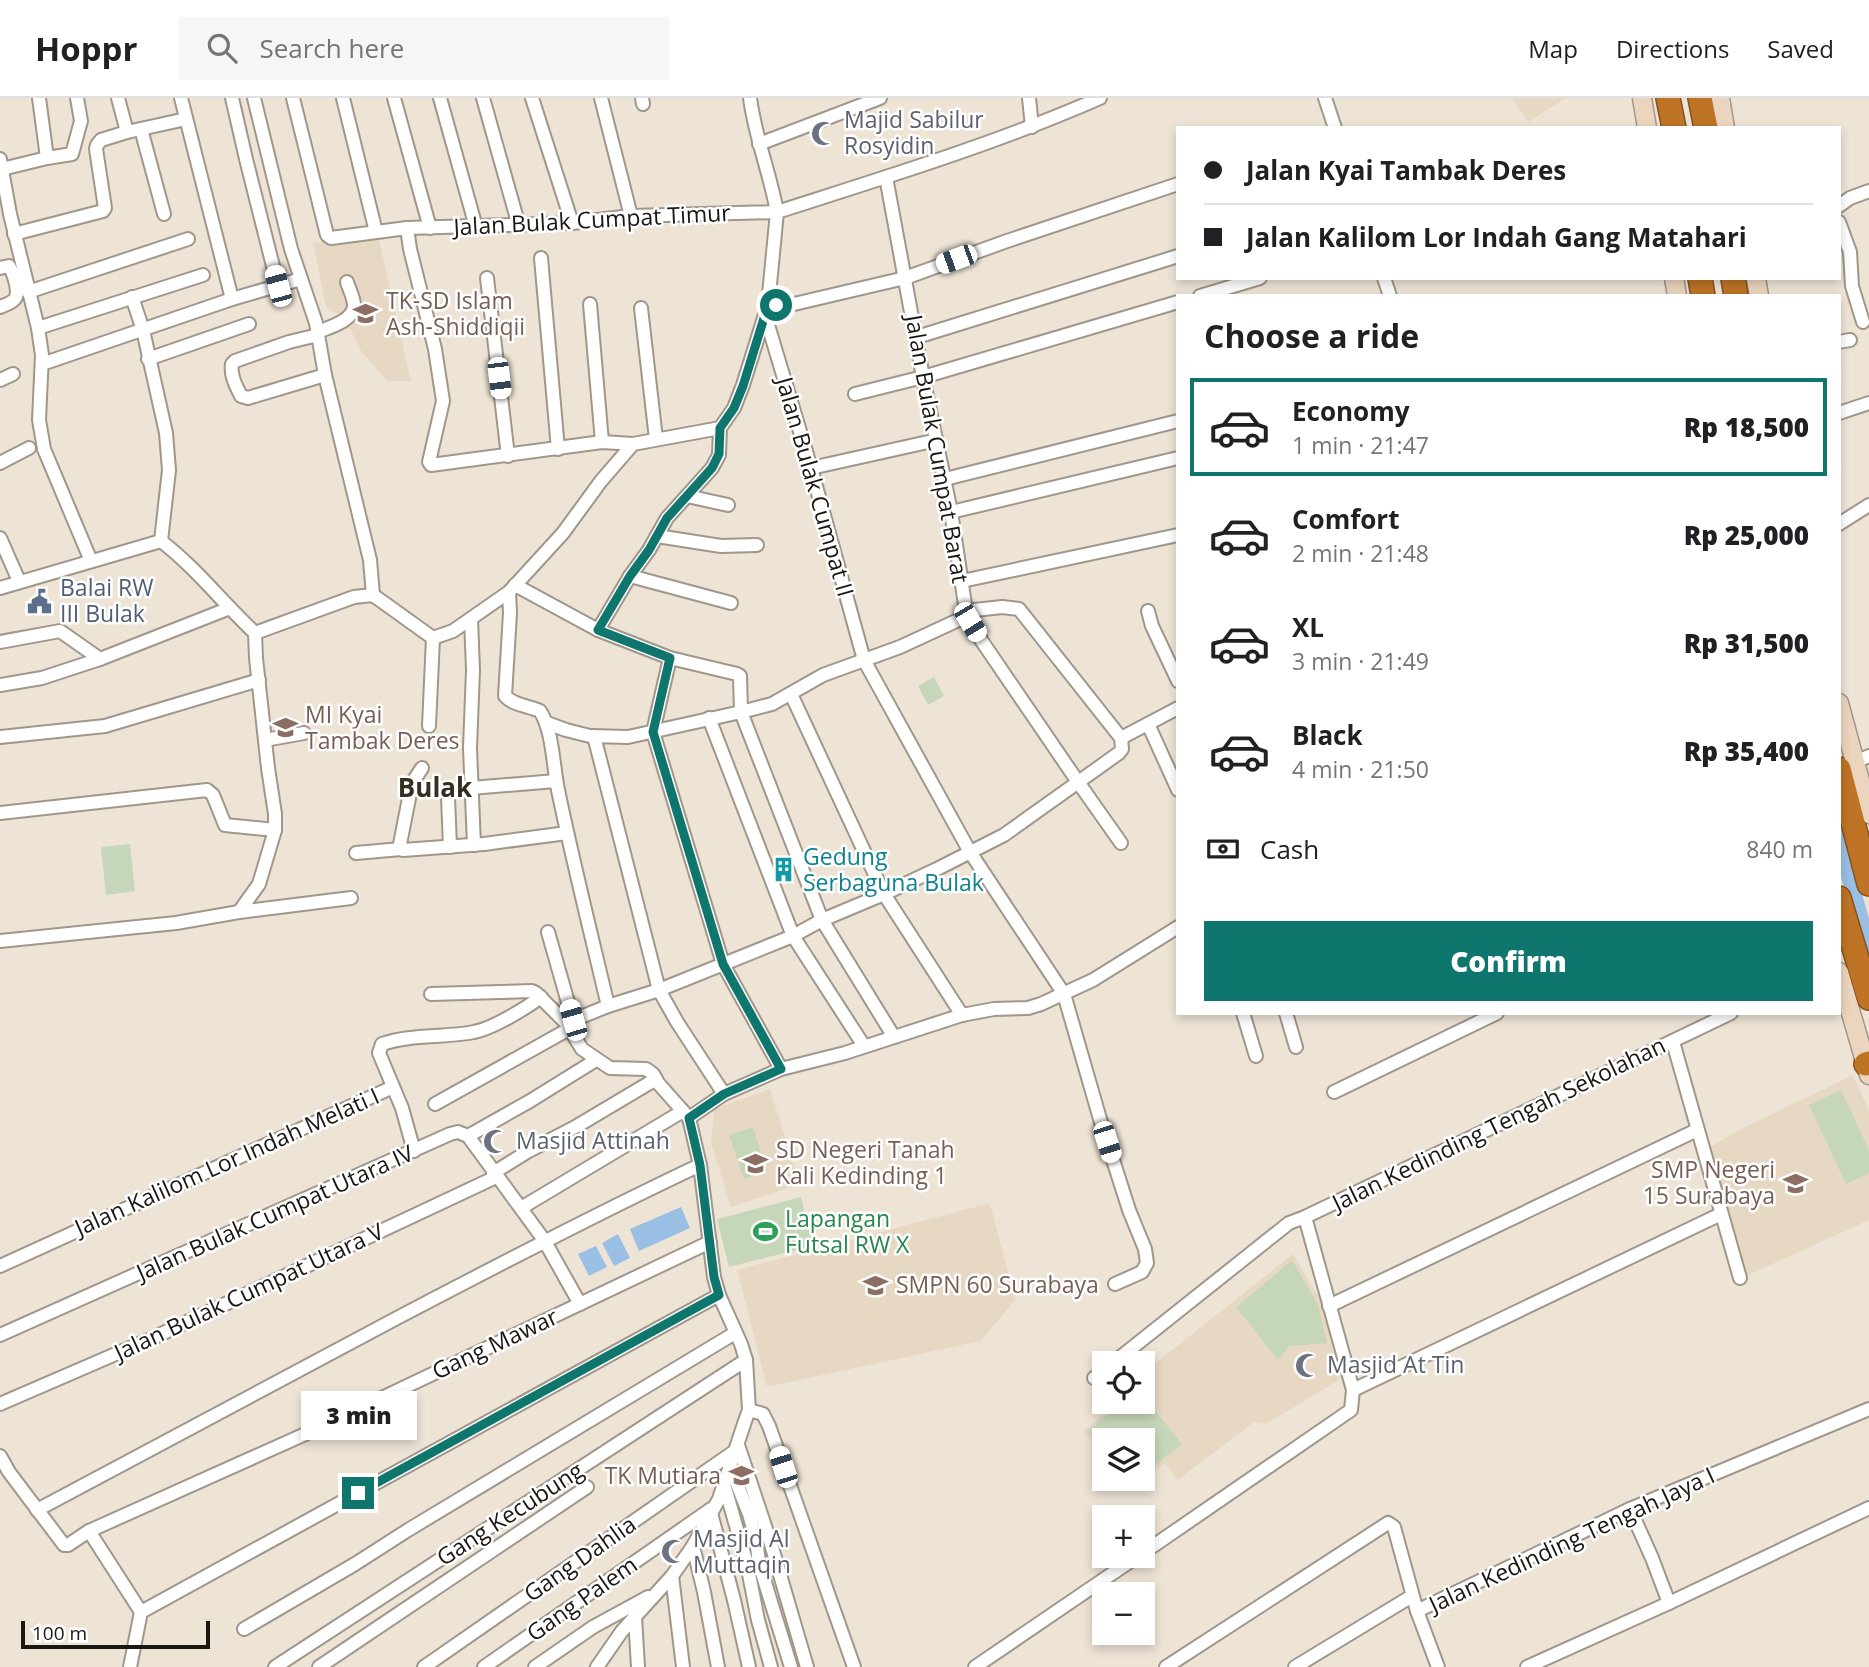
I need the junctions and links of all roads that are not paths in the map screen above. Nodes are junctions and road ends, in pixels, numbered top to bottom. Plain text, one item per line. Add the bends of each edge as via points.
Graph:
1 (39, 98) edge
2 (77, 98) edge
3 (118, 98) edge
4 (181, 98) edge
5 (232, 98) edge
6 (254, 98) edge
7 (293, 98) edge
8 (343, 98) edge
9 (394, 98) edge
10 (440, 98) edge
11 (483, 98) edge
12 (532, 98) edge
13 (601, 98) edge
14 (750, 98) edge
15 (880, 98) edge
16 (1029, 98) edge
17 (1100, 98) edge
18 (1325, 98) edge
19 (1642, 98) edge
20 (1668, 98) edge
21 (1700, 98) edge
22 (1720, 98) edge
23 (186, 119) junction
24 (1334, 126) edge
25 (1647, 126) edge
26 (1674, 126) edge
27 (1706, 126) edge
28 (1725, 126) edge
29 (1032, 127) junction
30 (141, 129) junction
31 (127, 132) junction
32 (759, 144) junction
33 (47, 158) junction
34 (1, 164) edge
35 (886, 177) junction
36 (1176, 185) edge
37 (1869, 191) edge
38 (1841, 205) edge
39 (4, 207) edge
40 (777, 212) junction
41 (164, 214) dead end
42 (631, 216) junction
43 (572, 223) junction
44 (519, 226) junction
45 (476, 227) junction
46 (1841, 227) edge
47 (407, 228) junction
48 (430, 229) junction
49 (376, 232) junction
50 (14, 234) junction
51 (187, 239) dead end
52 (1176, 257) edge
53 (541, 258) dead end
54 (0, 268) edge
55 (203, 275) dead end
56 (487, 278) dead end
57 (905, 278) junction
58 (301, 279) junction
59 (1253, 280) edge
60 (347, 282) dead end
61 (278, 286) junction
62 (28, 292) junction
63 (1207, 294) edge
64 (132, 298) junction
65 (232, 299) junction
66 (1176, 303) edge
67 (6, 304) edge
68 (590, 304) dead end
69 (641, 308) dead end
70 (767, 310) junction
71 (1863, 322) dead end
72 (249, 324) dead end
73 (38, 328) junction
74 (143, 330) junction
75 (317, 330) junction
76 (917, 337) junction
77 (148, 359) junction
78 (42, 364) junction
79 (13, 374) dead end
80 (325, 375) junction
81 (923, 377) junction
82 (0, 380) edge
83 (855, 394) dead end
84 (1869, 404) edge
85 (1841, 412) edge
86 (1176, 421) edge
87 (720, 428) junction
88 (656, 439) junction
89 (937, 440) junction
90 (602, 442) junction
91 (632, 444) junction
92 (29, 449) dead end
93 (558, 449) junction
94 (508, 456) junction
95 (1176, 458) edge
96 (0, 463) edge
97 (811, 468) junction
98 (945, 479) junction
99 (687, 496) junction
100 (728, 505) dead end
101 (1869, 505) edge
102 (951, 512) junction
103 (1841, 523) edge
104 (1176, 535) edge
105 (657, 536) junction
106 (0, 538) edge
107 (161, 541) junction
108 (757, 545) dead end
109 (91, 561) junction
110 (630, 576) junction
111 (19, 581) junction
112 (962, 581) junction
113 (0, 588) edge
114 (512, 589) junction
115 (373, 594) junction
116 (731, 603) dead end
117 (230, 608) junction
118 (1148, 611) dead end
119 (967, 613) junction
120 (471, 619) junction
121 (598, 630) junction
122 (255, 633) junction
123 (433, 638) junction
124 (0, 642) edge
125 (670, 658) junction
126 (100, 659) junction
127 (864, 660) junction
128 (1176, 677) edge
129 (259, 680) junction
130 (0, 685) edge
131 (791, 694) junction
132 (1176, 709) edge
133 (1841, 710) edge
134 (741, 712) junction
135 (709, 718) junction
136 (547, 723) junction
137 (1148, 724) junction
138 (429, 726) dead end
139 (653, 732) junction
140 (304, 733) dead end
141 (594, 736) junction
142 (0, 737) edge
143 (1121, 738) junction
144 (265, 740) junction
145 (1855, 763) edge
146 (422, 768) dead end
147 (556, 781) junction
148 (1077, 782) junction
149 (1176, 786) edge
150 (471, 789) junction
151 (448, 797) dead end
152 (0, 813) edge
153 (1869, 814) edge
154 (275, 830) junction
155 (567, 833) junction
156 (1122, 843) dead end
157 (474, 845) junction
158 (450, 847) junction
159 (401, 849) junction
160 (970, 852) junction
161 (356, 853) dead end
162 (1869, 884) edge
163 (884, 894) junction
164 (351, 898) dead end
165 (1841, 905) edge
166 (239, 912) junction
167 (822, 920) junction
168 (1176, 928) edge
169 (548, 932) dead end
170 (793, 936) junction
171 (0, 941) edge
172 (723, 964) junction
173 (1841, 979) edge
174 (659, 989) junction
175 (431, 994) dead end
176 (1064, 994) junction
177 (541, 997) junction
178 (1869, 998) edge
179 (608, 1006) junction
180 (962, 1015) junction
181 (1244, 1015) edge
182 (1287, 1015) edge
183 (1493, 1015) edge
184 (1727, 1015) edge
185 (569, 1024) junction
186 (894, 1037) junction
187 (1673, 1042) junction
188 (864, 1046) junction
189 (1296, 1047) dead end
190 (1256, 1056) dead end
191 (596, 1060) junction
192 (1868, 1068) edge
193 (781, 1069) junction
194 (656, 1079) junction
195 (393, 1087) junction
196 (1334, 1092) dead end
197 (724, 1094) junction
198 (435, 1104) dead end
199 (686, 1115) junction
200 (1697, 1130) junction
201 (468, 1136) junction
202 (414, 1151) junction
203 (700, 1165) junction
204 (495, 1175) junction
205 (521, 1208) junction
206 (1721, 1214) junction
207 (1305, 1217) junction
208 (544, 1240) junction
209 (710, 1242) junction
210 (0, 1266) edge
211 (1740, 1278) dead end
212 (1115, 1283) dead end
213 (719, 1295) junction
214 (580, 1304) junction
215 (1328, 1306) junction
216 (736, 1333) junction
217 (0, 1335) edge
218 (1127, 1351) edge
219 (746, 1360) junction
220 (1353, 1390) junction
221 (0, 1404) edge
222 (1869, 1409) edge
223 (749, 1410) junction
224 (736, 1448) junction
225 (0, 1456) edge
226 (730, 1466) junction
227 (724, 1484) junction
228 (587, 1488) dead end
229 (1869, 1508) edge
230 (1630, 1509) junction
231 (37, 1510) junction
232 (713, 1510) junction
233 (89, 1531) junction
234 (693, 1545) junction
235 (1155, 1545) edge
236 (1120, 1568) edge
237 (672, 1576) junction
238 (658, 1591) junction
239 (1412, 1595) junction
240 (1669, 1603) junction
241 (1418, 1611) junction
242 (141, 1612) junction
243 (635, 1618) junction
244 (244, 1629) dead end
245 (130, 1667) edge
246 (275, 1667) edge
247 (319, 1667) edge
248 (424, 1667) edge
249 (484, 1667) edge
250 (535, 1667) edge
251 (597, 1667) edge
252 (638, 1667) edge
253 (683, 1667) edge
254 (718, 1667) edge
255 (750, 1667) edge
256 (771, 1667) edge
257 (791, 1667) edge
258 (807, 1667) edge
259 (854, 1667) edge
260 (975, 1667) edge
261 (1166, 1667) edge
262 (1295, 1667) edge
263 (1438, 1667) edge
264 (1527, 1667) edge

1 - 33 street
2 - 33 street via 81,121 73,152
3 - 31 street
4 - 23 street
5 - 61 street
6 - 58 street
7 - 49 street, Jalan Bulak Cumpat Timur via 327,235
8 - 49 street
9 - 48 street
10 - 45 street
11 - 44 street
12 - 43 street
13 - 42 street
14 - 32 street
15 - 32 street
16 - 29 street
17 - 29 street, Jalan Bulak Cumpat Timur
18 - 24 street
19 - 25 main road
20 - 26 highway
21 - 27 highway
22 - 28 main road
23 - 30 street
23 - 65 street
29 - 35 street, Jalan Bulak Cumpat Timur
30 - 31 street
30 - 41 street
31 - 50 street via 97,145 103,211
32 - 40 street
33 - 34 street
34 - 39 street
35 - 40 street, Jalan Bulak Cumpat Timur
35 - 57 street, Jalan Bulak Cumpat Barat
36 - 57 street
37 - 38 street
39 - 50 street
40 - 42 street, Jalan Bulak Cumpat Timur
40 - 70 street
42 - 43 street, Jalan Bulak Cumpat Timur
43 - 44 street, Jalan Bulak Cumpat Timur
44 - 45 street, Jalan Bulak Cumpat Timur
45 - 48 street, Jalan Bulak Cumpat Timur
46 - 71 street
47 - 48 street, Jalan Bulak Cumpat Timur
47 - 49 street, Jalan Bulak Cumpat Timur
47 - 94 street via 443,401 429,463
50 - 62 street
51 - 62 street
52 - 76 street
53 - 93 street
54 - 67 street via 12,270 17,293
55 - 64 street
56 - 94 street
57 - 70 street
57 - 76 street, Jalan Bulak Cumpat Barat
58 - 61 street
58 - 75 street
59 - 63 street
60 - 75 street via 353,311 346,319
61 - 65 street
62 - 73 street
64 - 73 street
64 - 74 street
65 - 74 street
66 - 81 street
68 - 90 street
69 - 88 street
70 - 87 street via 743,386
70 - 97 street, Jalan Bulak Cumpat II
72 - 77 street
73 - 78 street
74 - 77 street
74 - 78 street
75 - 80 street
75 - 80 street via 235,361 231,367 241,396 248,398
76 - 81 street, Jalan Bulak Cumpat Barat
77 - 107 street via 166,433 169,470
78 - 109 street via 39,420 44,449
79 - 82 street
80 - 115 street via 370,560
81 - 83 street
81 - 89 street, Jalan Bulak Cumpat Barat
84 - 85 street
86 - 98 street
87 - 88 street
87 - 99 street via 716,462
88 - 91 street
89 - 97 street
89 - 98 street, Jalan Bulak Cumpat Barat
90 - 91 street
90 - 93 street
91 - 114 street via 563,533
92 - 96 street
93 - 94 street
95 - 102 street
97 - 127 street, Jalan Bulak Cumpat II
98 - 102 street, Jalan Bulak Cumpat Barat
99 - 100 street
99 - 105 street
101 - 103 street
102 - 112 street, Jalan Bulak Cumpat Barat
104 - 112 street
105 - 108 street via 721,546
105 - 110 street
106 - 111 street
107 - 109 street
107 - 117 street
109 - 111 street
110 - 116 street
110 - 121 street
111 - 113 street
112 - 119 street, Jalan Bulak Cumpat Barat
114 - 120 street
114 - 121 street
114 - 136 street via 505,696 540,711
115 - 122 street
115 - 123 street
117 - 122 street
117 - 126 street
118 - 128 street
119 - 127 street
119 - 143 street via 1019,609
119 - 148 street, Jalan Bulak Cumpat Barat
120 - 123 street
120 - 150 street
121 - 125 street
122 - 129 street
123 - 138 street
124 - 126 street via 61,631
125 - 134 street via 739,674
125 - 139 street
126 - 130 street via 42,678
127 - 131 street via 823,675
127 - 160 street, Jalan Bulak Cumpat II
129 - 142 street via 105,726
129 - 144 street
131 - 134 street
131 - 163 street
132 - 137 street
133 - 145 main road
134 - 135 street
134 - 167 street
135 - 139 street
135 - 170 street
136 - 141 street
136 - 147 street
137 - 143 street
137 - 149 street
139 - 141 street
139 - 172 street
140 - 144 street
141 - 174 street
143 - 148 street via 1119,753
144 - 154 street
145 - 153 main road
145 - 162 highway
146 - 159 street via 412,783
147 - 150 street
147 - 155 street
148 - 156 street, Jalan Bulak Cumpat Barat
148 - 160 street via 1004,835
150 - 157 street
151 - 158 street
152 - 154 street via 207,790 225,825
154 - 166 street via 259,884
155 - 157 street
155 - 179 street
157 - 158 street
158 - 159 street
159 - 161 street
160 - 163 street
160 - 176 street, Jalan Bulak Cumpat II
163 - 167 street
163 - 180 street
164 - 166 street
165 - 178 highway
166 - 171 street
167 - 170 street
167 - 186 street
168 - 176 street
169 - 185 street
170 - 172 street
170 - 188 street
172 - 174 street
172 - 193 street
173 - 192 main road
174 - 179 street
174 - 197 street
175 - 177 street via 532,992
176 - 180 street via 1028,1008
176 - 212 street, Jalan Bulak Cumpat II via 1129,1210 1146,1249 1142,1272
177 - 185 street
177 - 195 street via 476,1032 382,1044 379,1053
179 - 185 street
180 - 186 street
181 - 190 street
182 - 189 street
183 - 196 street
184 - 187 street, Jalan Kedinding Tengah Sekolahan
185 - 191 street via 582,1049
185 - 198 street
186 - 188 street
187 - 200 street
187 - 207 street, Jalan Kedinding Tengah Sekolahan
188 - 193 street
191 - 194 street via 610,1068 646,1069
191 - 201 street
193 - 197 street
194 - 199 street
194 - 204 street, Jalan Bulak Cumpat Utara V
195 - 202 street, Jalan Kalilom Lor Indah Melati I
195 - 210 street, Jalan Kalilom Lor Indah Melati I
197 - 199 street
199 - 203 street
199 - 205 street
200 - 206 street
200 - 215 street
201 - 202 street, Jalan Bulak Cumpat Utara IV via 450,1134
201 - 204 street
202 - 217 street, Jalan Bulak Cumpat Utara IV
203 - 208 street
203 - 209 street
204 - 205 street
204 - 221 street, Jalan Bulak Cumpat Utara V via 168,1331
205 - 208 street
206 - 211 street
206 - 220 street
207 - 215 street
207 - 218 street, Jalan Kedinding Tengah Sekolahan via 1289,1223
208 - 214 street
208 - 231 street
209 - 213 street
209 - 214 street, Gang Mawar
213 - 216 street
213 - 242 street
214 - 233 street, Gang Mawar
215 - 220 street
216 - 219 street
216 - 244 street
219 - 223 street
219 - 246 street, Gang Kecubung
220 - 235 street via 1350,1411
222 - 230 street, Jalan Kedinding Tengah Jaya I
223 - 224 street
223 - 259 street via 763,1414 769,1426
224 - 226 street
224 - 248 street, Gang Dahlia
224 - 258 street via 771,1544
225 - 231 street
226 - 227 street
226 - 257 street via 756,1539
227 - 232 street
227 - 256 street
228 - 247 street
229 - 240 street
230 - 240 street
230 - 241 street, Jalan Kedinding Tengah Jaya I
231 - 233 street, Gang Mawar via 64,1545
232 - 234 street
232 - 249 street, Gang Palem
232 - 255 street
233 - 242 street
234 - 237 street
234 - 254 street
236 - 260 street
237 - 238 street
237 - 253 street
238 - 243 street
238 - 250 street via 593,1627
239 - 241 street, Jalan Kedinding Tengah Jaya I
239 - 261 street via 1394,1527 1388,1523
239 - 262 street, Jalan Kedinding Tengah Jaya I
240 - 264 street
241 - 263 street
242 - 245 street
243 - 251 street
243 - 252 street

